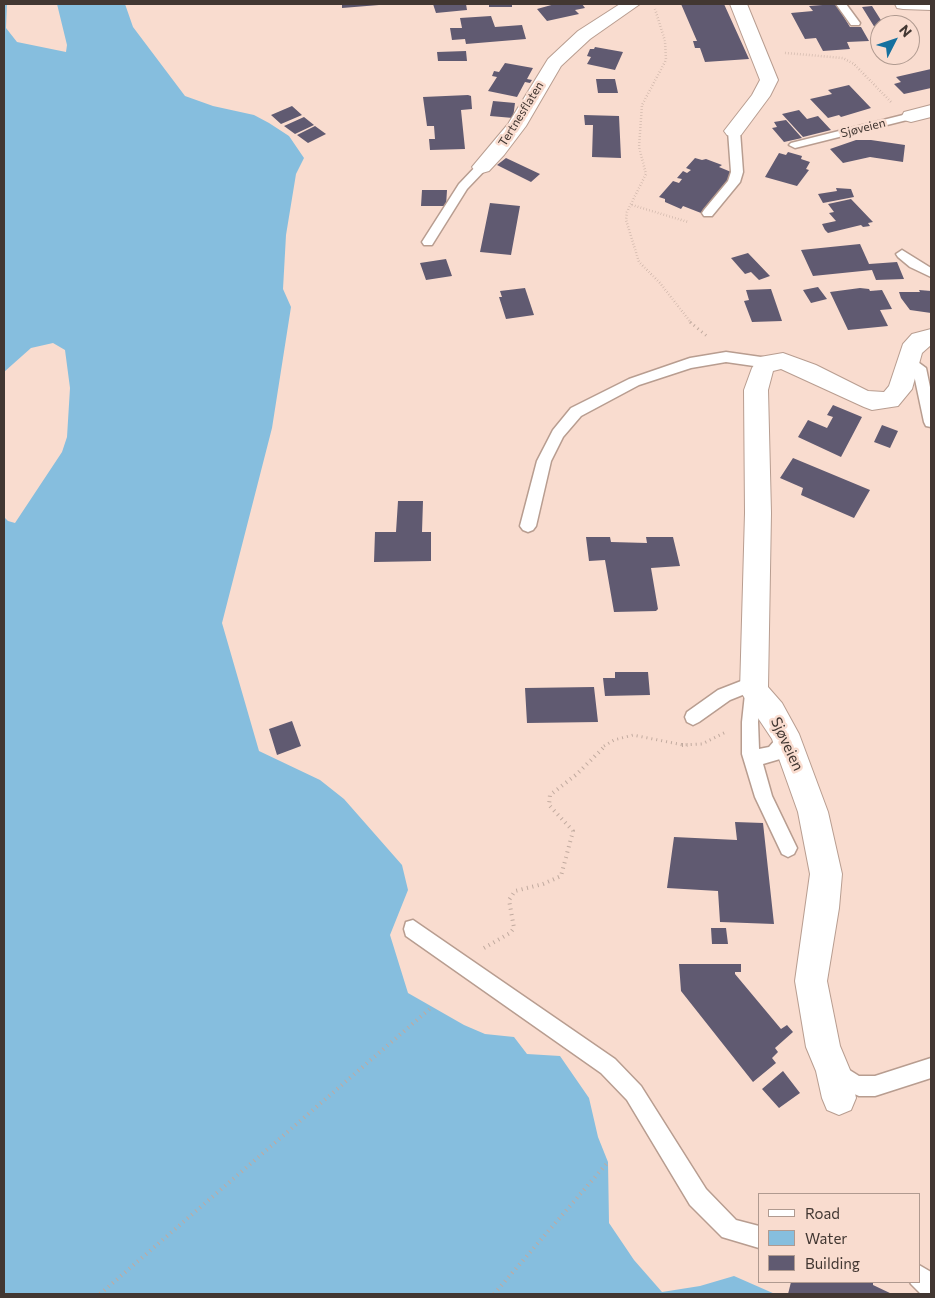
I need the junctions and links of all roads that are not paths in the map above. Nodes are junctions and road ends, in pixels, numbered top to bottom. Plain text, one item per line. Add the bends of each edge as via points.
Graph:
1 (631, 4) edge
2 (738, 4) edge
3 (841, 4) edge
4 (903, 4) edge
5 (931, 5) edge
6 (855, 22) dead end
7 (931, 111) edge
8 (910, 116) joint
9 (734, 131) joint
10 (795, 145) dead end
11 (482, 166) joint
12 (708, 213) road end
13 (428, 242) dead end
14 (902, 254) dead end
15 (931, 273) edge
16 (931, 337) edge
17 (907, 360) junction
18 (768, 363) junction
19 (931, 422) edge
20 (528, 526) dead end
21 (754, 687) junction
22 (693, 717) dead end
23 (787, 738) junction
24 (750, 754) junction
25 (788, 848) dead end
26 (413, 929) dead end
27 (931, 1068) edge
28 (836, 1084) joint
29 (758, 1237) edge
30 (920, 1277) edge
31 (931, 1288) edge

1 - 11 street, Tertnesflaten via 584,35 554,63 516,126
2 - 9 street via 769,80
3 - 6 lane
4 - 5 street
7 - 8 street, Sjøveien
8 - 10 lane, Sjøveien
9 - 12 lane via 737,172 734,182
11 - 13 lane, Tertnesflaten via 463,187
14 - 15 lane
16 - 17 street via 915,343
17 - 18 street via 900,389 890,400 881,402 860,397 793,364 783,361
17 - 19 lane via 919,368
18 - 20 lane via 726,357 690,363 634,382 576,412 558,434 544,462
18 - 21 street via 758,377 756,390 758,503
21 - 22 lane via 724,695
21 - 23 street, Sjøveien
21 - 24 lane
23 - 24 lane via 774,753
23 - 28 street, Sjøveien via 813,812 826,874 811,981 823,1048
24 - 25 lane via 764,797
26 - 29 lane via 608,1066 634,1094 698,1197 730,1229
27 - 28 lane via 875,1086 860,1086 845,1080
30 - 31 lane

